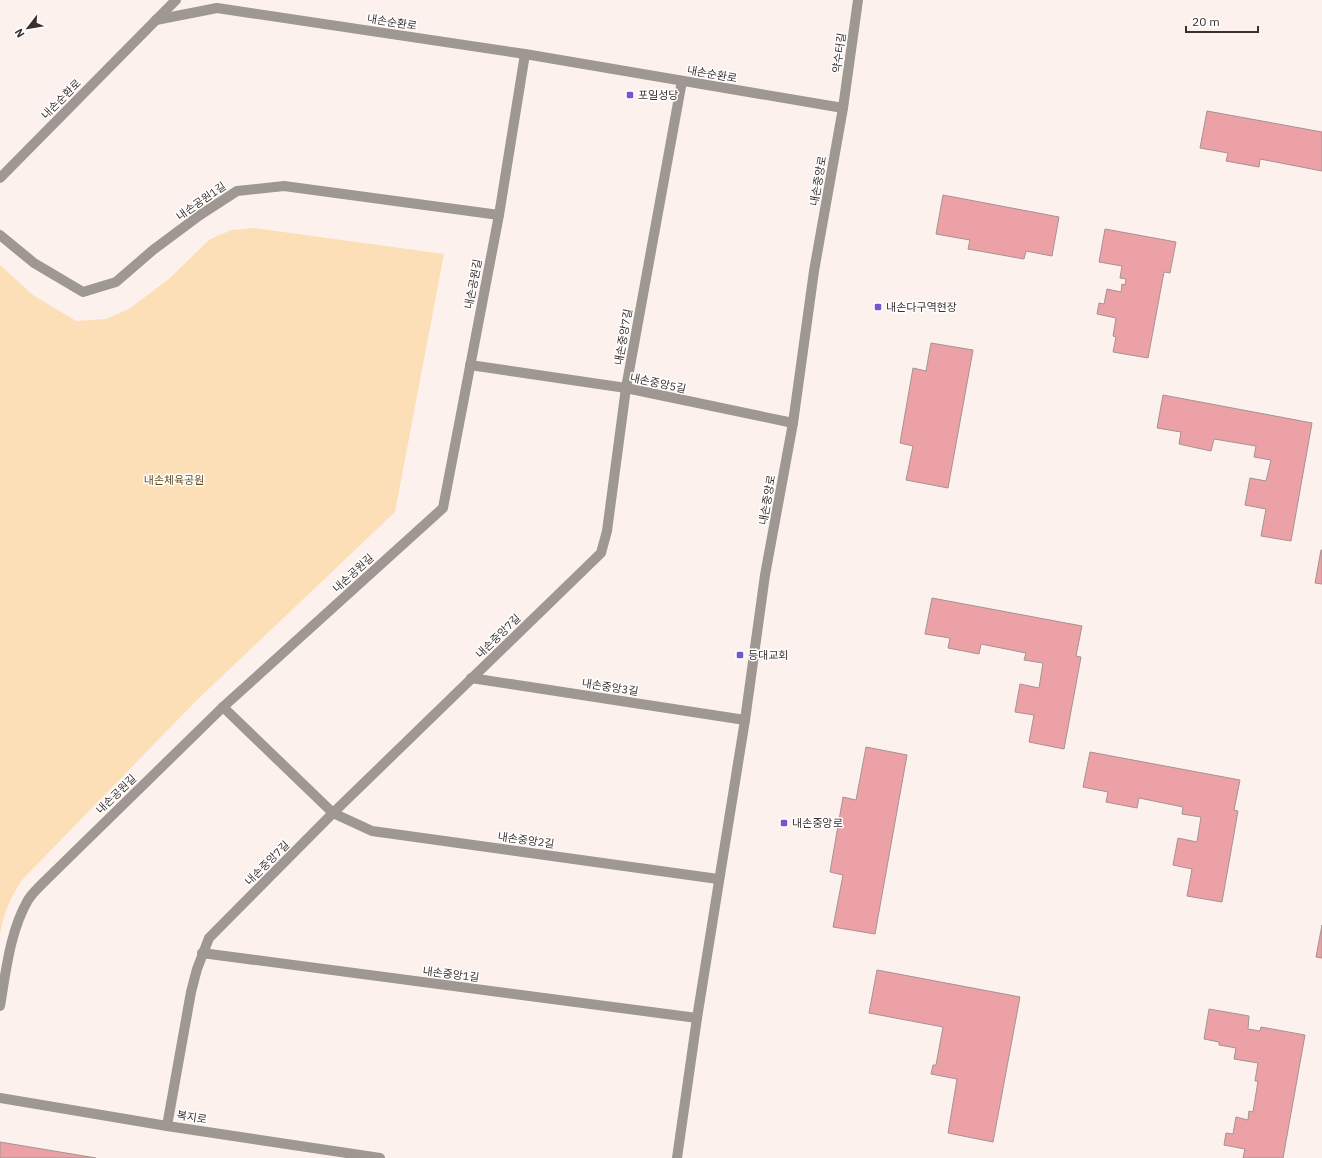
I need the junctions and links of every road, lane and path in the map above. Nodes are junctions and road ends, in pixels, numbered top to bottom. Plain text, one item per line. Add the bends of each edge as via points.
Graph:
1 (176, 0) edge
2 (858, 0) edge
3 (156, 20) junction
4 (525, 54) junction
5 (682, 81) junction
6 (843, 108) junction
7 (0, 178) edge
8 (499, 215) junction
9 (0, 235) edge
10 (470, 365) junction
11 (626, 388) junction
12 (793, 423) junction
13 (471, 678) junction
14 (223, 706) junction
15 (745, 720) junction
16 (333, 813) junction
17 (718, 879) junction
18 (202, 953) junction
19 (4, 962) edge
20 (0, 1006) edge
21 (697, 1018) junction
22 (0, 1098) edge
23 (167, 1126) junction
24 (380, 1158) edge
25 (677, 1158) edge

1 - 3 street
2 - 6 street, 약수터길
3 - 4 street, 내손순환로 via 217,8
3 - 7 street, 내손순환로
4 - 5 street, 내손순환로
4 - 8 street, 내손공원길
5 - 6 street, 내손순환로
5 - 11 street, 내손중앙7길
6 - 12 street, 내손중앙로 via 814,271
8 - 9 street, 내손공원1길 via 284,186 237,191 153,250 116,282 83,292 34,263
8 - 10 street, 내손공원길
10 - 11 street, 내손중앙5길
10 - 14 street, 내손공원길 via 443,508
11 - 12 street, 내손중앙5길
11 - 13 street, 내손중앙7길 via 607,531 601,554
12 - 15 street, 내손중앙로 via 765,575
13 - 15 street, 내손중앙3길
13 - 16 street, 내손중앙7길
14 - 16 street
14 - 19 street, 내손공원길 via 29,899 16,926
15 - 17 street, 내손중앙로
16 - 17 street, 내손중앙2길 via 372,830
16 - 18 street, 내손중앙7길 via 209,938
17 - 21 street, 내손중앙로
18 - 21 street, 내손중앙1길
18 - 23 street, 내손중앙7길 via 191,992
19 - 20 street, 내손공원길
21 - 25 street, 내손중앙로
22 - 23 street, 복지로
23 - 24 street, 복지로

